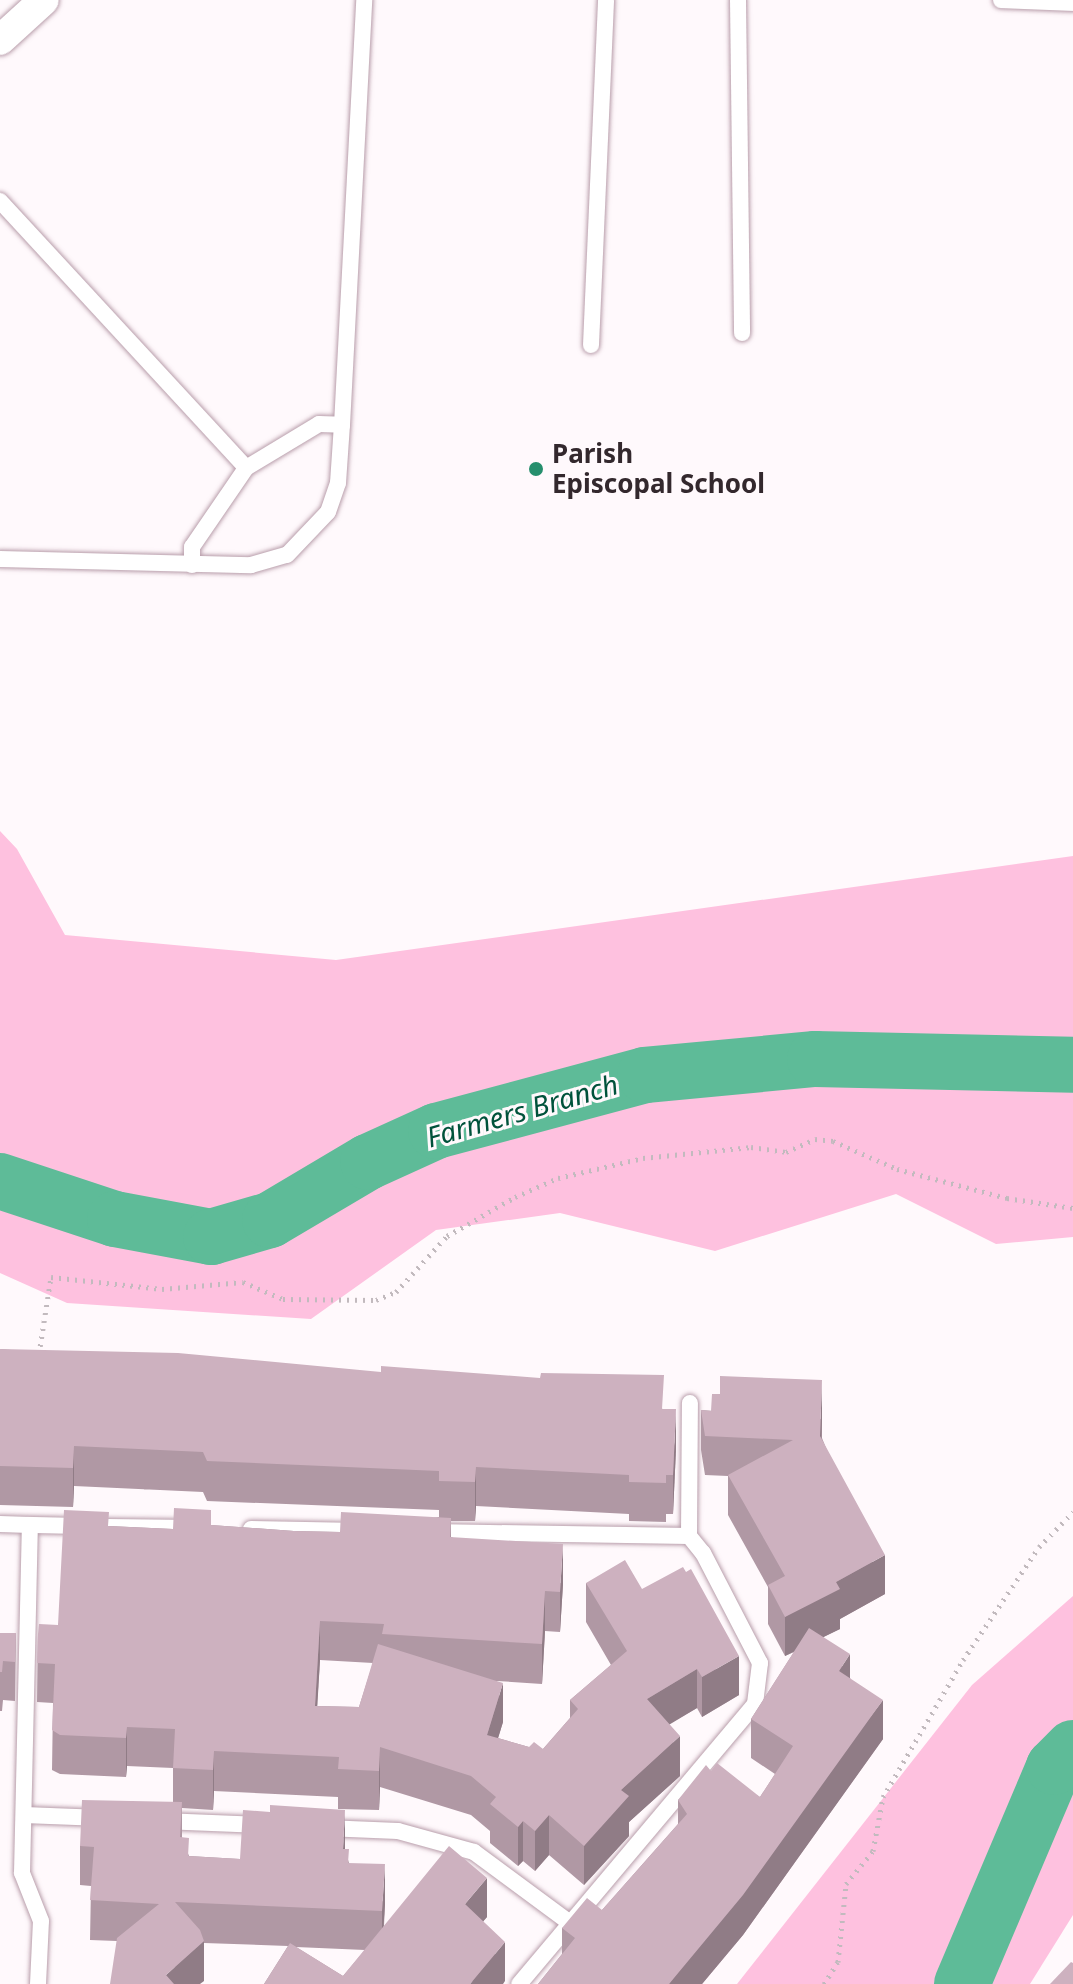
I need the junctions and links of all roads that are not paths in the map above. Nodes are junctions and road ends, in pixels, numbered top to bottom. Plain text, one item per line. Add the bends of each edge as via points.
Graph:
1 (44, 0) edge
2 (364, 0) edge
3 (606, 0) edge
4 (738, 0) edge
5 (1001, 0) edge
6 (1073, 3) edge
7 (0, 40) edge
8 (0, 201) edge
9 (742, 333) dead end
10 (591, 345) dead end
11 (342, 425) junction
12 (246, 468) junction
13 (0, 559) edge
14 (192, 565) junction
15 (690, 1403) dead end
16 (0, 1524) edge
17 (30, 1525) junction
18 (375, 1531) edge
19 (406, 1532) edge
20 (689, 1536) junction
21 (24, 1815) junction
22 (118, 1819) edge
23 (149, 1820) edge
24 (273, 1826) edge
25 (304, 1827) edge
26 (570, 1923) junction
27 (38, 1984) edge
28 (519, 1984) edge

1 - 7 street
2 - 11 lane
3 - 10 lane
4 - 9 lane
5 - 6 lane
8 - 12 lane
11 - 12 lane via 319,424
11 - 14 lane via 338,483 328,512 287,555 251,565
12 - 14 lane via 192,547
13 - 14 lane
15 - 20 lane
16 - 17 lane
17 - 18 lane
17 - 21 lane
19 - 20 lane
20 - 26 lane via 760,1663 755,1704
21 - 22 lane
21 - 27 lane via 22,1873 41,1921
23 - 24 lane
25 - 26 lane via 398,1831 474,1852
26 - 28 lane

